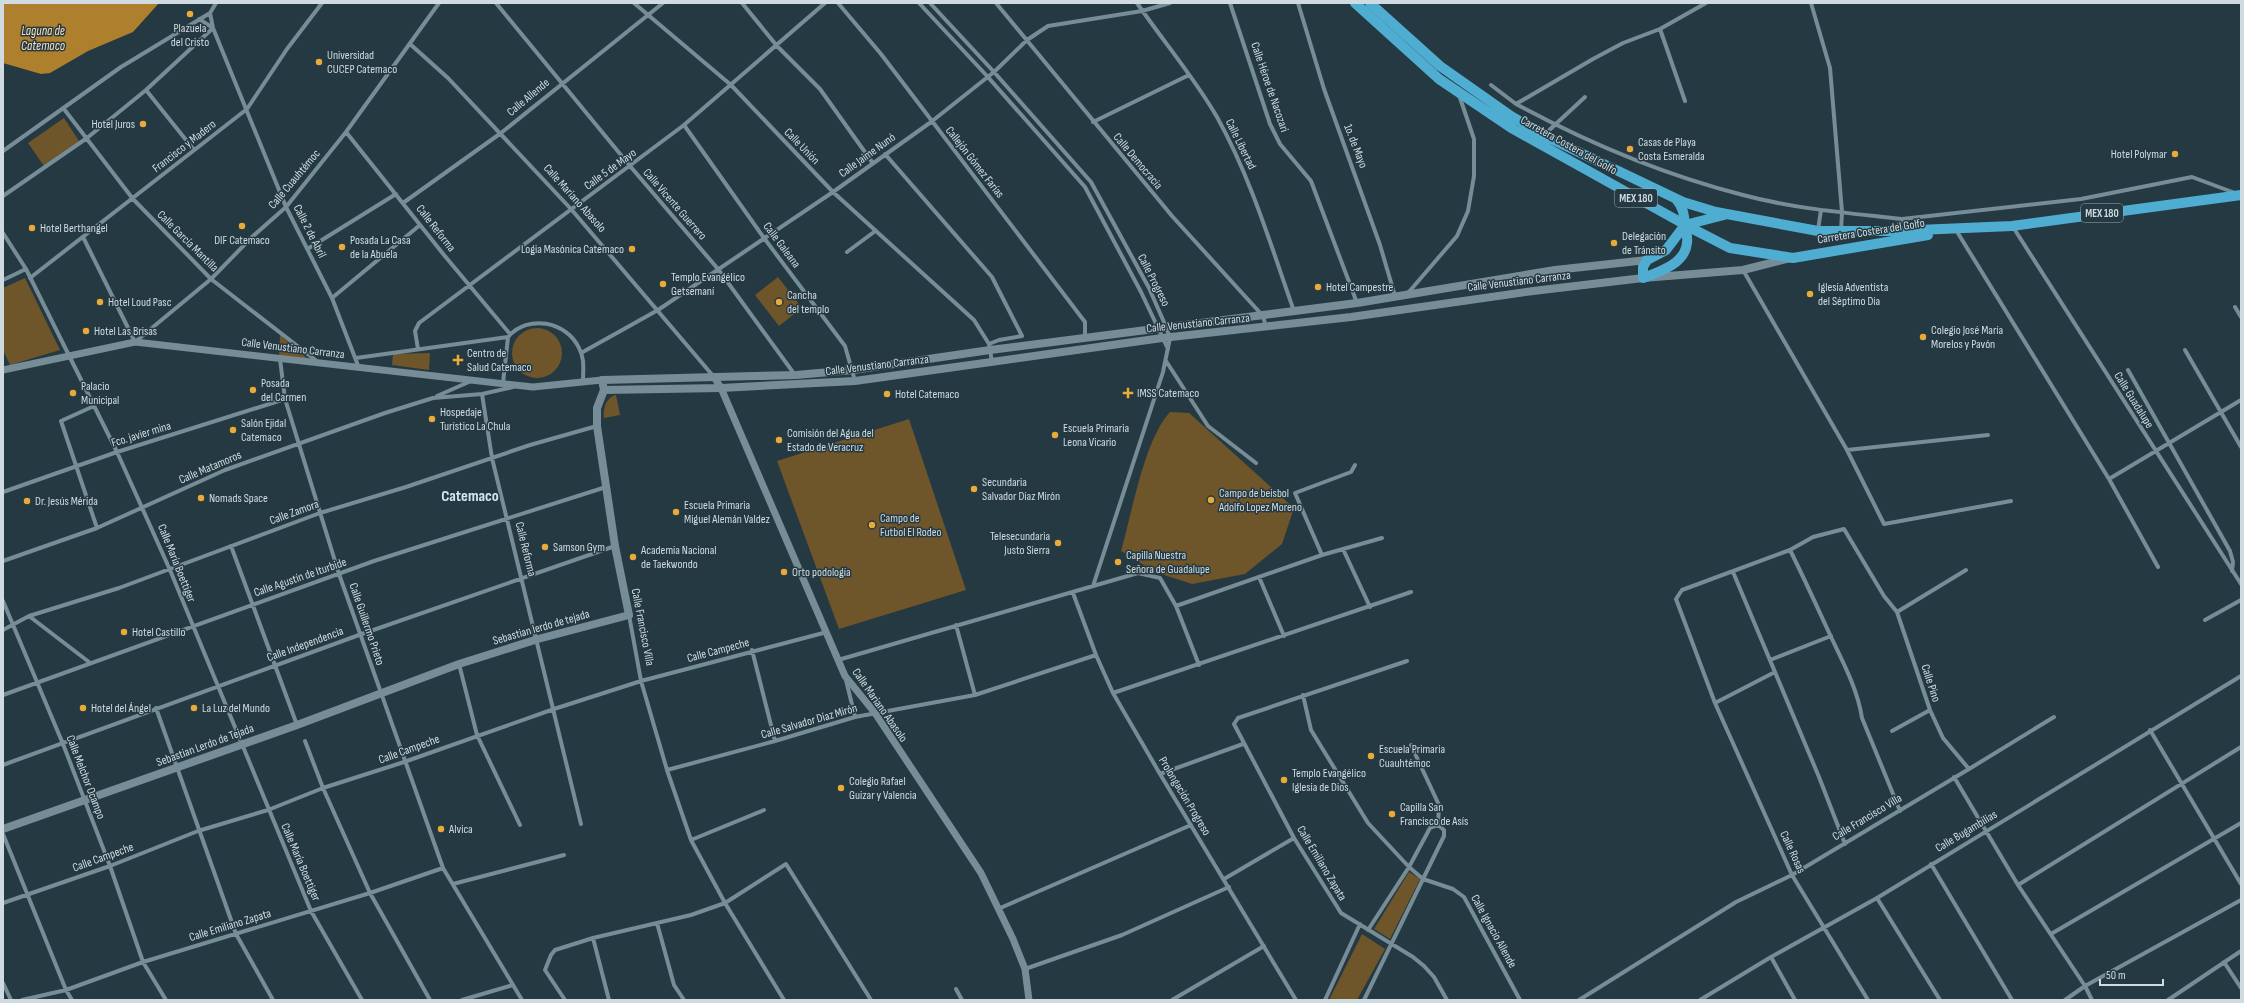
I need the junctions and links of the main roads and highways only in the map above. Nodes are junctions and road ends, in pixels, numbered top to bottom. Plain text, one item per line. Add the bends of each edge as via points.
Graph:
1 (1355, 3) edge
2 (1370, 3) edge
3 (1541, 140) junction
4 (2240, 196) edge
5 (1674, 198) junction
6 (1730, 214) junction
7 (1685, 225) junction
8 (1958, 229) junction
9 (1793, 258) junction
10 (1647, 260) junction
11 (1642, 278) junction
12 (604, 390) junction
13 (629, 615) joint
14 (459, 664) joint
15 (3, 829) edge

1 - 3 main road, Carretera Costera del Golfo / MEX 180 via 1439,79
2 - 3 main road, Carretera Costera del Golfo / MEX 180 via 1440,66
3 - 5 main road, Carretera Costera del Golfo / MEX 180
3 - 7 main road, Carretera Costera del Golfo / MEX 180
4 - 8 main road, Carretera Costera del Golfo / MEX 180 via 2012,226
5 - 6 main road, Carretera Costera del Golfo / MEX 180
5 - 7 main road via 1685,215
6 - 7 main road
6 - 8 main road, Carretera Costera del Golfo / MEX 180 via 1818,231
7 - 9 main road, Carretera Costera del Golfo / MEX 180 via 1730,248
7 - 10 main road via 1666,250
7 - 11 main road via 1688,244 1683,253 1668,268
8 - 9 main road, Carretera Costera del Golfo / MEX 180
9 - 11 main road, Calle Venustiano Carranza via 1743,270
10 - 11 main road
10 - 12 main road, Calle Venustiano Carranza via 1555,270 1294,312 990,347 853,370 796,375 602,380
11 - 12 main road, Calle Venustiano Carranza via 1266,328 1166,338 856,382
12 - 13 main road, Calle Francisco Villa via 597,408 597,426 615,546
13 - 14 main road, Sebastian lerdo de tejada via 538,639
14 - 15 main road, Sebastian Lerdo de Tejada via 297,725

